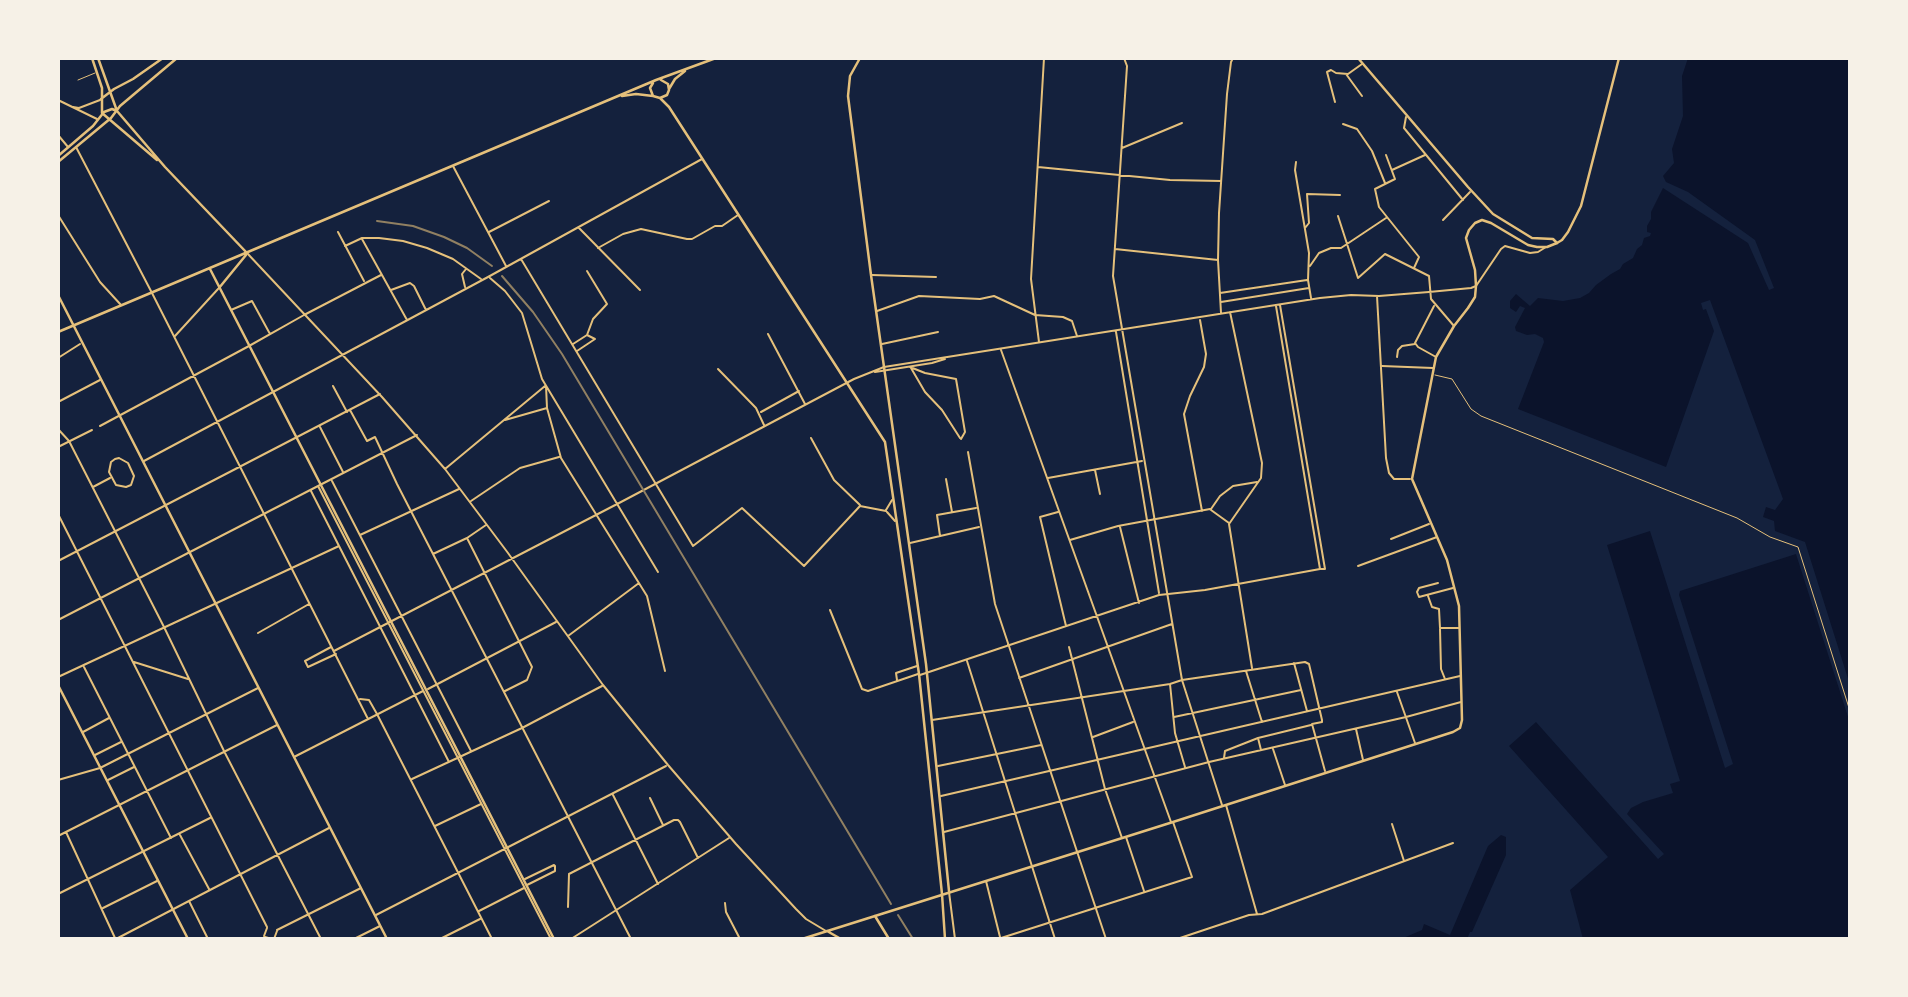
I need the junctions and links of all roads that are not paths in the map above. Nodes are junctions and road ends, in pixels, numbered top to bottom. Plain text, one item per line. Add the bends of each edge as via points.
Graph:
1 (92, 58) edge
2 (98, 58) edge
3 (163, 58) edge
4 (177, 58) edge
5 (695, 58) edge
6 (713, 58) edge
7 (860, 58) edge
8 (1044, 58) edge
9 (1124, 58) edge
10 (1358, 58) edge
11 (1619, 58) edge
12 (1231, 59) edge
13 (1363, 64) junction
14 (694, 66) junction
15 (688, 69) junction
16 (97, 72) junction
17 (1345, 73) junction
18 (78, 80) dead end
19 (656, 81) junction
20 (669, 90) junction
21 (110, 92) junction
22 (622, 96) junction
23 (653, 96) junction
24 (1362, 96) dead end
25 (660, 98) junction
26 (101, 99) junction
27 (58, 100) edge
28 (1335, 102) dead end
29 (69, 105) junction
30 (101, 107) junction
31 (117, 111) junction
32 (103, 114) junction
33 (114, 116) junction
34 (1406, 116) junction
35 (98, 119) junction
36 (109, 120) junction
37 (1182, 123) dead end
38 (114, 124) junction
39 (1343, 124) dead end
40 (100, 127) junction
41 (58, 135) edge
42 (68, 147) junction
43 (76, 147) junction
44 (1121, 149) junction
45 (1426, 154) junction
46 (1386, 155) dead end
47 (58, 156) edge
48 (703, 159) junction
49 (58, 162) edge
50 (1296, 162) dead end
51 (453, 166) junction
52 (165, 167) junction
53 (1037, 167) junction
54 (1392, 170) junction
55 (1119, 176) junction
56 (1222, 181) junction
57 (1386, 184) junction
58 (1471, 191) junction
59 (1340, 195) dead end
60 (1462, 200) junction
61 (549, 201) dead end
62 (58, 215) edge
63 (739, 215) junction
64 (1338, 216) dead end
65 (1387, 218) junction
66 (1443, 220) dead end
67 (578, 228) junction
68 (1305, 228) junction
69 (338, 232) dead end
70 (488, 233) junction
71 (362, 238) junction
72 (1557, 243) junction
73 (1347, 244) junction
74 (345, 246) junction
75 (1547, 247) junction
76 (598, 248) junction
77 (1114, 249) junction
78 (247, 253) junction
79 (521, 259) junction
80 (1218, 260) junction
81 (507, 267) junction
82 (1310, 267) junction
83 (466, 268) junction
84 (1414, 268) junction
85 (210, 269) junction
86 (587, 271) dead end
87 (381, 275) junction
88 (871, 275) junction
89 (488, 277) junction
90 (936, 277) dead end
91 (482, 280) junction
92 (1308, 280) junction
93 (365, 282) junction
94 (1476, 285) junction
95 (219, 288) junction
96 (1310, 288) junction
97 (466, 289) junction
98 (390, 290) junction
99 (640, 290) dead end
100 (1429, 292) junction
101 (152, 293) junction
102 (1220, 293) junction
103 (58, 295) edge
104 (1377, 295) junction
105 (1312, 299) junction
106 (1220, 302) junction
107 (1280, 304) junction
108 (1276, 305) junction
109 (1435, 305) junction
110 (121, 306) junction
111 (230, 310) junction
112 (426, 310) junction
113 (876, 311) junction
114 (1230, 313) junction
115 (304, 314) junction
116 (1222, 314) junction
117 (1035, 315) junction
118 (1199, 318) junction
119 (407, 320) junction
120 (73, 326) junction
121 (1454, 326) junction
122 (1123, 330) junction
123 (1116, 331) junction
124 (58, 332) edge
125 (938, 332) dead end
126 (271, 334) junction
127 (768, 334) dead end
128 (587, 335) junction
129 (174, 337) junction
130 (1078, 337) junction
131 (82, 343) junction
132 (572, 344) junction
133 (1039, 344) junction
134 (1416, 344) junction
135 (880, 345) junction
136 (249, 346) junction
137 (1001, 350) junction
138 (577, 351) junction
139 (342, 355) junction
140 (1397, 357) dead end
141 (1436, 357) junction
142 (58, 358) edge
143 (948, 358) junction
144 (1381, 365) junction
145 (911, 367) junction
146 (1434, 368) junction
147 (718, 369) dead end
148 (884, 369) junction
149 (193, 376) junction
150 (1433, 376) junction
151 (101, 379) junction
152 (847, 382) junction
153 (546, 385) junction
154 (333, 386) dead end
155 (799, 391) junction
156 (273, 393) junction
157 (380, 394) junction
158 (58, 401) edge
159 (805, 405) junction
160 (547, 408) junction
161 (349, 411) junction
162 (760, 413) junction
163 (120, 416) junction
164 (504, 420) junction
165 (217, 423) junction
166 (100, 426) dead end
167 (319, 426) junction
168 (765, 426) junction
169 (58, 429) edge
170 (92, 430) dead end
171 (417, 435) junction
172 (811, 438) dead end
173 (296, 439) junction
174 (69, 442) junction
175 (58, 447) edge
176 (968, 452) dead end
177 (382, 453) junction
178 (561, 456) junction
179 (1144, 460) junction
180 (143, 461) junction
181 (1138, 461) junction
182 (240, 467) junction
183 (1095, 468) junction
184 (445, 469) junction
185 (343, 473) junction
186 (112, 477) junction
187 (1047, 478) junction
188 (946, 479) dead end
189 (1412, 479) junction
190 (331, 480) junction
191 (1257, 482) junction
192 (654, 484) junction
193 (319, 486) junction
194 (92, 487) junction
195 (460, 489) junction
196 (311, 490) junction
197 (1100, 494) dead end
198 (893, 498) junction
199 (471, 502) junction
200 (619, 503) junction
201 (165, 505) junction
202 (860, 506) junction
203 (977, 508) junction
204 (1210, 509) junction
205 (411, 511) junction
206 (886, 511) junction
207 (1202, 511) junction
208 (952, 512) junction
209 (1059, 512) junction
210 (58, 514) edge
211 (264, 515) junction
212 (597, 515) junction
213 (1154, 520) junction
214 (1147, 521) junction
215 (897, 523) junction
216 (1432, 523) junction
217 (1229, 524) junction
218 (487, 525) junction
219 (980, 526) junction
220 (1120, 526) junction
221 (114, 532) junction
222 (360, 535) junction
223 (940, 536) junction
224 (1438, 537) junction
225 (467, 538) junction
226 (1391, 539) dead end
227 (1069, 540) junction
228 (909, 543) junction
229 (339, 546) junction
230 (76, 551) junction
231 (190, 553) junction
232 (433, 554) junction
233 (512, 558) junction
234 (58, 561) edge
235 (912, 564) junction
236 (903, 565) junction
237 (1358, 566) dead end
238 (291, 568) junction
239 (1320, 569) junction
240 (658, 572) dead end
241 (485, 573) junction
242 (140, 579) junction
243 (639, 583) junction
244 (1240, 583) junction
245 (1438, 583) dead end
246 (1455, 587) junction
247 (452, 590) junction
248 (1160, 594) junction
249 (1167, 595) junction
250 (1428, 595) junction
251 (100, 599) junction
252 (215, 603) junction
253 (310, 603) junction
254 (1139, 603) junction
255 (830, 610) dead end
256 (401, 616) junction
257 (1097, 616) junction
258 (58, 620) edge
259 (389, 622) junction
260 (557, 622) junction
261 (1172, 624) junction
262 (380, 626) junction
263 (164, 627) junction
264 (1066, 627) junction
265 (1440, 628) junction
266 (1459, 628) junction
267 (258, 633) dead end
268 (568, 636) junction
269 (518, 642) junction
270 (124, 646) junction
271 (332, 647) junction
272 (1008, 647) junction
273 (1069, 647) dead end
274 (1108, 648) junction
275 (335, 652) junction
276 (487, 659) junction
277 (966, 660) junction
278 (1072, 660) junction
279 (133, 662) junction
280 (1294, 663) junction
281 (83, 665) junction
282 (918, 666) junction
283 (1252, 669) junction
284 (1245, 670) junction
285 (665, 671) dead end
286 (927, 673) junction
287 (919, 674) junction
288 (1461, 676) junction
289 (58, 677) edge
290 (1018, 678) junction
291 (189, 680) junction
292 (897, 680) junction
293 (1182, 680) junction
294 (1445, 680) junction
295 (1171, 684) junction
296 (58, 685) edge
297 (436, 685) junction
298 (603, 685) junction
299 (258, 688) junction
300 (1301, 690) junction
301 (424, 691) junction
302 (1397, 691) junction
303 (504, 692) junction
304 (1124, 692) junction
305 (415, 695) junction
306 (1082, 698) junction
307 (358, 699) junction
308 (1255, 700) junction
309 (1462, 702) junction
310 (1028, 706) junction
311 (1320, 709) junction
312 (1850, 710) edge
313 (983, 712) junction
314 (1307, 712) junction
315 (1193, 713) junction
316 (207, 714) junction
317 (377, 714) junction
318 (1174, 717) junction
319 (1406, 717) junction
320 (110, 718) junction
321 (368, 719) junction
322 (932, 720) junction
323 (1135, 721) junction
324 (1262, 722) junction
325 (1312, 724) junction
326 (277, 725) junction
327 (522, 728) junction
328 (1355, 729) junction
329 (82, 732) junction
330 (169, 734) junction
331 (1201, 736) junction
332 (1092, 738) junction
333 (1258, 738) junction
334 (1316, 738) junction
335 (122, 742) junction
336 (1177, 742) junction
337 (1415, 744) junction
338 (1041, 745) junction
339 (1273, 748) junction
340 (1144, 749) junction
341 (471, 751) junction
342 (1261, 751) junction
343 (225, 752) junction
344 (128, 754) junction
345 (996, 754) junction
346 (94, 756) junction
347 (294, 757) junction
348 (458, 757) junction
349 (1224, 759) junction
350 (1098, 760) junction
351 (1363, 760) junction
352 (449, 762) junction
353 (1209, 762) junction
354 (668, 765) junction
355 (135, 766) junction
356 (937, 766) junction
357 (100, 768) junction
358 (1186, 768) junction
359 (188, 771) junction
360 (1050, 771) junction
361 (1326, 772) junction
362 (1154, 776) junction
363 (58, 780) edge
364 (411, 780) junction
365 (107, 781) junction
366 (1004, 781) junction
367 (1285, 785) junction
368 (1105, 789) junction
369 (147, 791) junction
370 (612, 794) junction
371 (940, 796) junction
372 (650, 798) dead end
373 (1060, 800) junction
374 (482, 804) junction
375 (119, 805) junction
376 (1224, 805) junction
377 (1014, 813) junction
378 (568, 816) junction
379 (212, 817) junction
380 (1172, 822) junction
381 (1392, 824) dead end
382 (664, 825) junction
383 (434, 826) junction
384 (330, 828) junction
385 (66, 832) junction
386 (943, 832) junction
387 (180, 833) junction
388 (58, 836) edge
389 (730, 837) junction
390 (1124, 837) junction
391 (171, 838) junction
392 (636, 839) junction
393 (1453, 843) dead end
394 (506, 848) junction
395 (143, 851) junction
396 (1078, 852) junction
397 (278, 855) junction
398 (698, 858) junction
399 (1405, 862) junction
400 (592, 863) junction
401 (1031, 866) junction
402 (947, 871) junction
403 (940, 872) junction
404 (458, 873) junction
405 (241, 874) junction
406 (88, 879) junction
407 (523, 880) junction
408 (986, 880) junction
409 (158, 881) junction
410 (658, 885) junction
411 (526, 887) junction
412 (361, 888) junction
413 (209, 890) junction
414 (1144, 892) junction
415 (58, 894) edge
416 (942, 894) junction
417 (950, 894) junction
418 (189, 901) junction
419 (725, 903) dead end
420 (568, 906) dead end
421 (102, 908) junction
422 (1096, 908) junction
423 (173, 909) junction
424 (617, 911) junction
425 (478, 912) junction
426 (308, 915) junction
427 (1258, 915) junction
428 (375, 916) junction
429 (875, 916) junction
430 (481, 918) junction
431 (1050, 923) junction
432 (380, 926) junction
433 (267, 927) junction
434 (277, 930) junction
435 (827, 931) junction
436 (817, 935) junction
437 (264, 936) junction
438 (116, 939) edge
439 (187, 939) edge
440 (208, 939) edge
441 (258, 939) edge
442 (273, 939) edge
443 (321, 939) edge
444 (354, 939) edge
445 (387, 939) edge
446 (440, 939) edge
447 (492, 939) edge
448 (552, 939) edge
449 (571, 939) edge
450 (631, 939) edge
451 (740, 939) edge
452 (802, 939) edge
453 (823, 939) edge
454 (841, 939) edge
455 (888, 939) edge
456 (945, 939) edge
457 (955, 939) edge
458 (1000, 939) edge
459 (1055, 939) edge
460 (1106, 939) edge
461 (1177, 939) edge

1 - 16 street
2 - 21 street
3 - 21 street
4 - 31 street
5 - 14 street
6 - 14 street
7 - 88 street via 848,90
8 - 53 street
9 - 44 street
10 - 13 street
11 - 72 street via 1581,206
12 - 56 street
13 - 17 street
13 - 34 street
14 - 15 street
15 - 19 street
15 - 20 street
16 - 18 lane
16 - 26 street
17 - 24 street
17 - 28 street via 1327,72
19 - 20 street via 666,82
19 - 22 street
19 - 23 street via 650,88
20 - 25 street
21 - 26 street
21 - 31 street
22 - 23 street
22 - 51 street
23 - 25 street
25 - 48 street
26 - 29 street via 79,108
26 - 30 street
27 - 29 street
29 - 35 street
30 - 32 street
30 - 35 street
31 - 32 street
31 - 33 street
31 - 52 street
32 - 33 street
32 - 35 street
32 - 36 street
33 - 36 street
34 - 45 street via 1404,128
34 - 58 street
35 - 42 street
36 - 38 street
36 - 40 street
37 - 44 street
38 - 40 street
38 - 52 street
39 - 57 street via 1357,129
40 - 43 street
41 - 42 street
42 - 47 street
43 - 49 street
43 - 101 street
44 - 55 street
45 - 54 street
45 - 60 street
46 - 54 street
48 - 63 street
48 - 67 street
50 - 68 street
51 - 70 street
51 - 78 street
52 - 78 street
53 - 55 street
53 - 117 street via 1031,279
54 - 57 street via 1395,179
55 - 56 street
55 - 77 street
56 - 80 street
57 - 65 street via 1375,189
58 - 60 street
58 - 72 street via 1493,214 1532,238
59 - 68 street via 1307,194 1309,223
60 - 66 street
61 - 70 street
62 - 110 street via 100,282
63 - 76 street via 692,239 641,229
63 - 152 street
64 - 73 street
65 - 73 street
65 - 84 street via 1419,257
67 - 76 street
67 - 79 street
68 - 82 street
69 - 74 street
70 - 81 street
71 - 74 street
71 - 83 street via 415,244
71 - 87 street
72 - 75 street
73 - 82 street via 1319,253
73 - 84 street via 1358,278 1385,254
74 - 93 street
75 - 94 street via 1530,253 1505,246
75 - 94 street via 1528,246 1492,223 1475,223 1466,238
76 - 99 street
77 - 80 street
77 - 122 street via 1113,276
78 - 85 street
78 - 95 street
78 - 115 street
79 - 81 street
79 - 132 street
80 - 102 street
81 - 89 street
82 - 92 street
83 - 91 street
83 - 97 street via 462,274
84 - 100 street via 1429,276
85 - 95 street
85 - 101 street
86 - 128 street via 607,304 593,319
87 - 93 street
87 - 98 street
88 - 90 street
88 - 113 street
89 - 91 street
89 - 153 street via 522,313
91 - 97 street
92 - 96 street
92 - 102 street
93 - 115 street
94 - 100 street
94 - 121 street via 1472,303
95 - 111 street
95 - 129 street
96 - 105 street
96 - 106 street
97 - 112 street
98 - 112 street via 410,283
98 - 119 street
100 - 104 street
100 - 109 street
101 - 110 street
101 - 129 street
102 - 106 street
103 - 120 street
104 - 105 street
104 - 144 street
105 - 107 street
106 - 116 street
107 - 108 street
107 - 239 street via 1325,569
108 - 114 street
108 - 239 street
109 - 121 street
109 - 134 street
110 - 120 street
111 - 126 street via 253,302
111 - 136 street
112 - 119 street
113 - 117 street via 919,296 994,296
113 - 135 street
114 - 116 street
114 - 191 street via 1262,463
115 - 126 street
115 - 139 street
116 - 118 street
117 - 130 street via 1072,321
117 - 133 street
118 - 122 street
118 - 207 street via 1204,367 1184,414
119 - 139 street
120 - 124 street
120 - 131 street
121 - 141 street
122 - 123 street
122 - 179 street
123 - 130 street
123 - 181 street
125 - 135 street
126 - 136 street
127 - 155 street
128 - 132 street
128 - 138 street via 594,339
129 - 149 street
130 - 133 street
131 - 142 street
131 - 151 street
132 - 138 street
133 - 137 street
134 - 140 street via 1402,346
134 - 141 street
135 - 148 street
136 - 149 street
136 - 156 street
137 - 143 street
137 - 187 street
138 - 192 street
139 - 156 street
139 - 157 street
141 - 146 street
143 - 145 street
143 - 148 street
144 - 146 street
144 - 189 street via 1389,473 1394,479
145 - 145 street via 956,379 965,432 961,439
145 - 148 street
146 - 150 street
147 - 162 street
148 - 152 street
148 - 228 street
149 - 163 street
149 - 165 street
150 - 189 street
150 - 312 lane via 1452,379 1471,409 1481,416 1737,518 1798,547
151 - 158 street
151 - 163 street
152 - 159 street
152 - 198 street via 885,442
153 - 160 street
153 - 164 street
153 - 200 street
154 - 161 street
155 - 159 street
155 - 162 street
156 - 165 street
156 - 173 street
157 - 161 street
157 - 171 street
159 - 168 street
160 - 164 street
160 - 178 street
161 - 167 street
161 - 177 street via 367,441 375,437
162 - 168 street
163 - 166 street
163 - 180 street
164 - 184 street
165 - 180 street
165 - 182 street
167 - 173 street
167 - 185 street
168 - 192 street
169 - 174 street
170 - 174 street
171 - 177 street
171 - 184 street
172 - 202 street via 834,480
173 - 182 street
173 - 193 street
174 - 175 street
174 - 194 street
176 - 203 street
177 - 185 street
177 - 205 street
178 - 199 street via 520,468
178 - 212 street
179 - 181 street
179 - 213 street
180 - 201 street
181 - 183 street
181 - 214 street
182 - 201 street
182 - 211 street
183 - 187 street
183 - 197 street
184 - 195 street
185 - 190 street
186 - 186 street via 116,485 126,487 134,476 128,463 115,458 109,466
186 - 194 street
187 - 209 street
188 - 208 street
189 - 216 street
190 - 193 street
190 - 222 street
191 - 204 street via 1233,486
191 - 217 street
192 - 200 street
192 - 202 street via 693,546 742,508 804,566
193 - 196 street
193 - 259 street
194 - 221 street
195 - 199 street
195 - 205 street
196 - 211 street
196 - 229 street
198 - 206 street
198 - 215 street
199 - 218 street
200 - 212 street
200 - 240 street
201 - 221 street
201 - 231 street
202 - 206 street
203 - 208 street
203 - 219 street
204 - 207 street
204 - 217 street
205 - 222 street
205 - 232 street
206 - 215 street
207 - 213 street
208 - 223 street via 937,515
209 - 227 street
209 - 264 street via 1040,517
210 - 230 street
211 - 231 street
211 - 238 street
212 - 233 street
212 - 243 street
213 - 214 street
213 - 249 street
214 - 220 street
214 - 248 street
215 - 236 street
216 - 224 street
216 - 226 street
217 - 244 street
218 - 225 street
218 - 233 street
219 - 223 street
219 - 272 street
220 - 227 street
220 - 254 street
221 - 230 street
221 - 242 street
222 - 256 street
223 - 228 street
224 - 237 street
224 - 246 street
225 - 232 street
225 - 241 street
227 - 257 street
228 - 235 street
229 - 238 street
229 - 262 street
230 - 234 street
230 - 251 street
231 - 242 street
231 - 252 street
232 - 247 street
233 - 241 street
233 - 260 street
235 - 236 street
235 - 286 street
236 - 282 street
238 - 252 street
238 - 253 street
239 - 244 street
241 - 247 street
241 - 269 street
242 - 251 street
242 - 263 street
243 - 268 street
243 - 285 street via 650,602
244 - 249 street
244 - 283 street
245 - 250 street via 1419,588 1419,597
246 - 250 street
246 - 266 street
247 - 256 street
247 - 276 street
248 - 249 street
248 - 254 street
249 - 261 street
250 - 265 street via 1432,607 1440,609
251 - 258 street
251 - 270 street
252 - 263 street
252 - 299 street
253 - 267 street
253 - 271 street
254 - 257 street
255 - 292 street via 862,689
256 - 259 street
256 - 297 street
257 - 264 street
257 - 274 street
259 - 262 street
259 - 301 street
260 - 268 street
260 - 269 street
261 - 274 street
261 - 293 street
262 - 275 street
262 - 305 street
263 - 270 street
263 - 291 street
264 - 272 street
265 - 266 street
265 - 294 street
266 - 288 street
268 - 298 street
269 - 276 street
269 - 303 street via 532,670 527,680
270 - 279 street
270 - 281 street
271 - 275 street
271 - 275 street via 305,661 308,667
272 - 277 street
272 - 290 street
273 - 278 street
274 - 278 street
274 - 304 street
275 - 307 street
276 - 297 street
276 - 303 street
277 - 286 street
277 - 313 street
278 - 290 street
278 - 306 street
279 - 291 street
279 - 330 street
280 - 283 street
280 - 300 street
280 - 311 street via 1309,664
281 - 289 street
281 - 320 street
282 - 287 street
282 - 292 street via 895,673
283 - 284 street
284 - 293 street
284 - 308 street
286 - 287 street
286 - 322 street
287 - 292 street
287 - 403 street
288 - 294 street
288 - 309 street
290 - 310 street
291 - 316 street
293 - 295 street
293 - 315 street
294 - 302 street
295 - 304 street
295 - 318 street
296 - 329 street
297 - 301 street
297 - 341 street
298 - 327 street
298 - 354 street
299 - 316 street
299 - 326 street
300 - 308 street
300 - 314 street
301 - 305 street
301 - 348 street
302 - 311 street
302 - 319 street
303 - 327 street
304 - 306 street
304 - 323 street
305 - 317 street
305 - 352 street
306 - 310 street
306 - 332 street
307 - 317 street via 369,699
307 - 321 street
308 - 315 street
308 - 324 street
309 - 319 street
309 - 337 street via 1460,728
310 - 313 street
310 - 338 street
311 - 314 street
311 - 325 street via 1322,722
313 - 322 street
313 - 345 street
314 - 324 street
315 - 318 street
315 - 331 street
316 - 330 street
316 - 343 street
317 - 321 street
317 - 364 street
318 - 336 street
319 - 328 street
319 - 337 street
320 - 329 street
320 - 335 street
321 - 347 street
322 - 356 street
323 - 332 street
323 - 340 street
324 - 331 street
325 - 333 street
325 - 334 street
326 - 343 street
326 - 347 street
327 - 341 street
327 - 378 street
328 - 334 street
328 - 351 street
329 - 346 street
330 - 344 street
330 - 359 street
331 - 336 street
331 - 353 street
332 - 350 street
333 - 342 street
333 - 349 street via 1225,751
334 - 339 street
334 - 361 street
335 - 344 street
335 - 346 street
336 - 340 street
336 - 358 street
337 - 351 street
338 - 345 street
338 - 360 street
339 - 342 street
339 - 367 street
340 - 350 street
340 - 362 street
341 - 348 street
342 - 349 street
343 - 359 street
343 - 397 street
344 - 355 street
344 - 357 street
345 - 356 street
345 - 366 street
346 - 357 street
347 - 384 street
348 - 352 street
348 - 374 street
349 - 353 street
350 - 360 street
350 - 368 street
351 - 361 street
352 - 364 street
353 - 358 street
353 - 376 street
354 - 370 street
354 - 389 street
355 - 365 street
355 - 369 street
356 - 371 street
357 - 363 street
357 - 365 street
358 - 362 street
359 - 369 street
359 - 379 street
360 - 366 street
360 - 373 street
361 - 367 street
362 - 368 street
362 - 380 street
364 - 383 street
365 - 375 street
366 - 371 street
366 - 377 street
367 - 376 street
368 - 373 street
368 - 390 street
369 - 375 street
369 - 391 street
370 - 378 street
370 - 392 street
371 - 386 street
372 - 382 street
373 - 377 street
373 - 396 street
374 - 383 street
374 - 394 street
375 - 385 street
375 - 395 street
376 - 380 street
376 - 427 street
377 - 386 street
377 - 401 street
378 - 394 street
378 - 400 street
379 - 387 street
379 - 405 street
380 - 390 street
380 - 414 street via 1192,877
381 - 399 street
382 - 392 street
382 - 398 street via 678,820
383 - 404 street
384 - 397 street
384 - 412 street
385 - 388 street
385 - 406 street
386 - 402 street
387 - 391 street
387 - 413 street
389 - 398 street
389 - 435 street via 806,919
390 - 396 street
390 - 414 street
391 - 395 street
392 - 400 street
392 - 410 street
393 - 399 street
394 - 404 street
394 - 407 street
394 - 411 street
395 - 406 street
395 - 409 street
396 - 401 street
396 - 422 street
397 - 405 street
397 - 426 street
398 - 410 street
399 - 427 street
400 - 420 street via 569,874
400 - 424 street
401 - 408 street
401 - 431 street
402 - 403 street
402 - 417 street
403 - 416 street
404 - 425 street
404 - 428 street
405 - 413 street
405 - 433 street
406 - 415 street
406 - 421 street
407 - 411 street
407 - 411 street via 555,866 555,871
408 - 417 street
408 - 458 street
409 - 421 street
409 - 423 street
410 - 424 street
411 - 425 street
411 - 448 street
412 - 426 street
412 - 428 street
413 - 418 street
414 - 422 street
416 - 417 street
416 - 429 street
416 - 456 street
417 - 457 street
418 - 423 street
418 - 440 street
419 - 451 street
421 - 438 street
422 - 431 street
422 - 460 street
423 - 438 street
423 - 439 street
424 - 449 street
424 - 450 street
425 - 430 street
426 - 434 street
426 - 443 street
427 - 461 street
428 - 432 street
429 - 435 street
429 - 455 street
430 - 446 street
430 - 447 street
431 - 458 street
431 - 459 street
432 - 444 street
432 - 445 street
433 - 434 street
433 - 437 street
434 - 442 street
435 - 436 street
435 - 454 street
436 - 452 street
436 - 453 street
437 - 441 street
437 - 442 street

